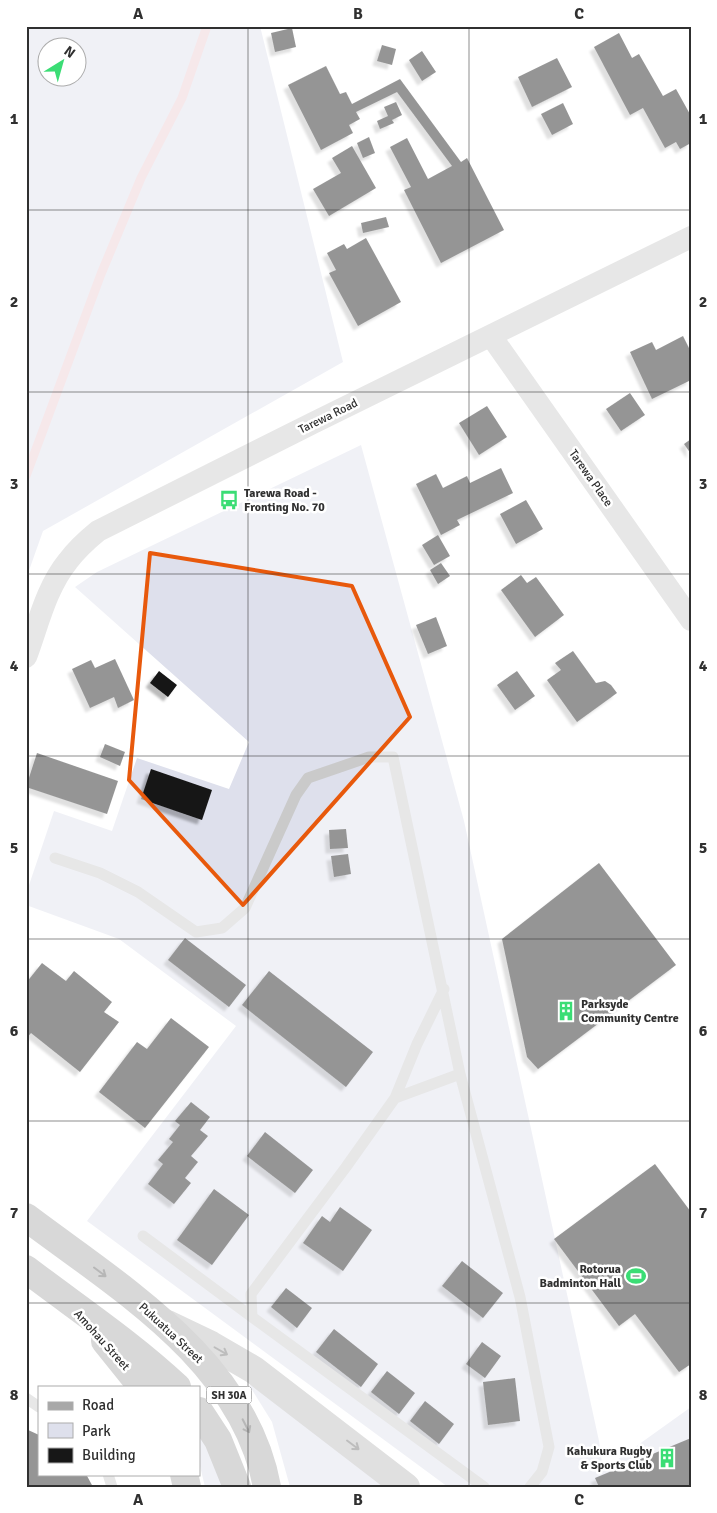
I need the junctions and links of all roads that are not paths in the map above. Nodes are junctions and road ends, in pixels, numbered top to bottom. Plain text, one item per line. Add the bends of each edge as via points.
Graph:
1 (691, 237) edge
2 (491, 336) junction
3 (691, 620) edge
4 (26, 657) edge
5 (55, 858) dead end
6 (444, 989) junction
7 (460, 1074) junction
8 (395, 1098) junction
9 (26, 1217) edge
10 (143, 1236) dead end
11 (26, 1269) edge
12 (60, 1295) junction
13 (252, 1317) junction
14 (162, 1321) junction
15 (141, 1386) edge
16 (176, 1386) edge
17 (26, 1398) edge
18 (38, 1406) edge
19 (200, 1413) edge
20 (237, 1487) edge
21 (266, 1487) edge
22 (406, 1487) edge
23 (484, 1487) edge
24 (530, 1487) edge

1 - 2 street, Tarewa Road
2 - 3 street, Tarewa Place
2 - 4 street, Tarewa Road via 98,531 66,562 47,598
5 - 6 lane via 100,873 138,892 196,932 222,928 245,908 296,795 308,778 369,757 393,756
6 - 7 lane
6 - 8 lane
7 - 8 lane
7 - 24 lane via 520,1297 549,1446 542,1472
8 - 13 lane via 251,1294
9 -> 14 main road, Pukuatua Street / SH 30A
10 - 13 lane
11 - 12 main road
12 - 15 main road, Amohau Street via 100,1335
12 - 16 main road via 120,1337
13 - 23 lane
14 -> 21 main road, Pukuatua Street / SH 30A via 194,1352 234,1403 252,1436
14 -> 22 main road via 254,1370
17 - 18 lane
19 - 20 main road via 218,1440

